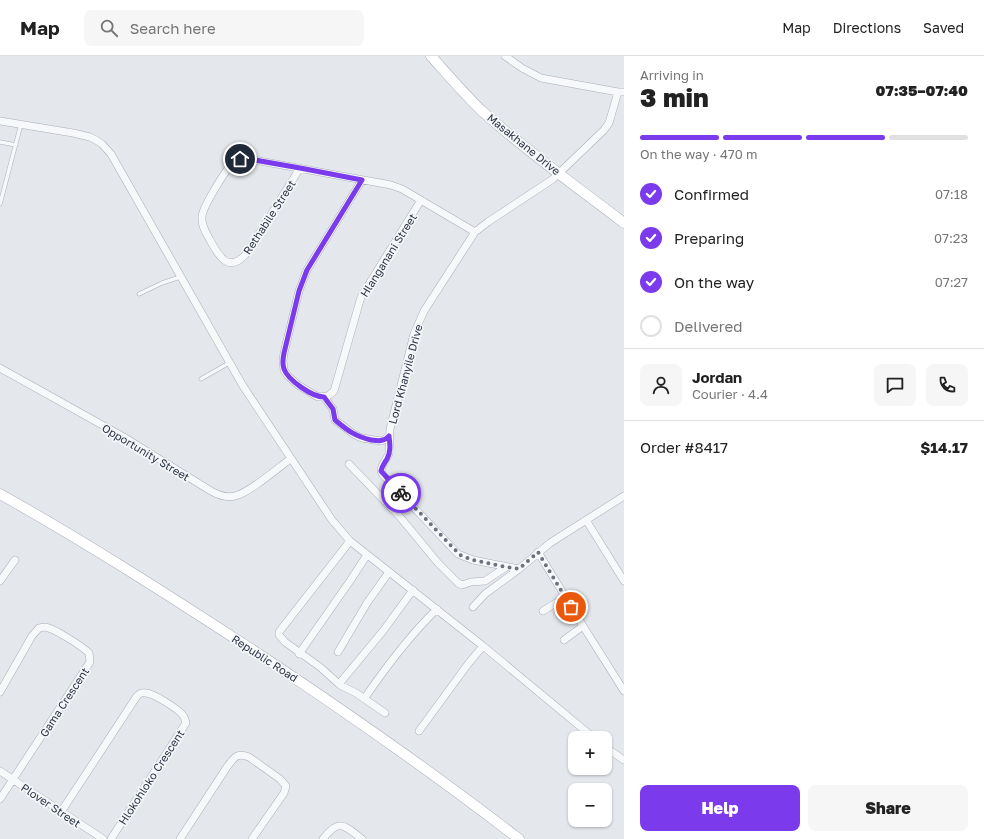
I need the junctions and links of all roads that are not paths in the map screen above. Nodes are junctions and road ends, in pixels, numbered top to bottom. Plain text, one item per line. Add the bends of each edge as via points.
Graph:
1 (431, 56) edge
2 (505, 56) edge
3 (621, 92) edge
4 (0, 121) edge
5 (21, 124) junction
6 (0, 142) edge
7 (16, 145) junction
8 (300, 168) junction
9 (559, 173) junction
10 (362, 180) junction
11 (421, 200) junction
12 (0, 204) edge
13 (624, 224) edge
14 (475, 232) junction
15 (180, 277) junction
16 (139, 294) dead end
17 (229, 363) junction
18 (0, 368) edge
19 (201, 379) dead end
20 (324, 397) junction
21 (389, 436) junction
22 (290, 459) junction
23 (349, 464) dead end
24 (0, 494) edge
25 (624, 496) edge
26 (586, 520) junction
27 (350, 541) junction
28 (538, 552) junction
29 (367, 554) junction
30 (15, 560) dead end
31 (506, 568) junction
32 (519, 569) junction
33 (389, 572) junction
34 (624, 581) edge
35 (0, 582) edge
36 (413, 590) junction
37 (565, 597) junction
38 (473, 607) dead end
39 (437, 609) junction
40 (543, 611) dead end
41 (583, 626) junction
42 (564, 640) dead end
43 (483, 646) junction
44 (338, 652) dead end
45 (299, 654) junction
46 (339, 684) junction
47 (624, 691) edge
48 (0, 692) edge
49 (364, 699) junction
50 (385, 713) dead end
51 (419, 731) dead end
52 (586, 731) edge
53 (612, 752) edge
54 (624, 760) edge
55 (0, 771) edge
56 (13, 779) junction
57 (0, 799) edge
58 (61, 812) junction
59 (103, 839) edge
60 (111, 839) edge
61 (180, 839) edge
62 (252, 839) edge
63 (323, 839) edge
64 (362, 839) edge
65 (519, 839) edge

1 - 9 street, Masakhane Drive via 482,110
2 - 3 street via 543,79
3 - 9 street, Lord Khanyile Drive via 608,126
4 - 5 street
5 - 7 lane
5 - 15 street via 90,137 106,148
6 - 7 lane
7 - 12 lane
8 - 8 street, Rethabile Street via 243,158 232,164 202,215 207,235 225,261 237,262 247,253
8 - 10 street, Rethabile Street
9 - 13 street, Masakhane Drive
9 - 14 street, Lord Khanyile Drive
10 - 11 street, Rethabile Street via 398,187
10 - 20 street via 307,270 299,291 284,353 284,368 288,376 312,395
11 - 14 street, Rethabile Street
11 - 20 street, Hlanganani Street via 361,297 336,387 331,394
14 - 21 street, Lord Khanyile Drive via 419,320
15 - 16 lane
15 - 17 street
17 - 19 lane
17 - 22 street
18 - 22 street, Opportunity Street via 122,436 218,494 231,496 242,493
20 - 21 street via 333,409 335,420 355,435 377,441
21 - 31 street, Lord Khanyile Drive via 389,454 381,470 383,475 458,554
22 - 27 street via 332,520
23 - 31 street via 458,583 462,585 485,581
24 - 65 street, Republic Road via 144,579 321,695
25 - 26 street
26 - 28 street
26 - 34 street
27 - 29 street
27 - 45 street via 279,632 282,639
28 - 32 street
28 - 37 street
29 - 33 street
29 - 45 street
30 - 35 street
31 - 32 street, Lord Khanyile Drive
32 - 38 street via 485,594
33 - 36 street
33 - 44 street
36 - 39 street
36 - 46 street
37 - 40 street
37 - 41 street
39 - 43 street
39 - 49 street via 405,644
41 - 42 street
41 - 47 street
43 - 51 street
43 - 52 street
45 - 46 street via 320,667
46 - 49 street
48 - 56 street, Gama Crescent via 38,628 52,630 89,654 90,662
49 - 50 street
53 - 54 street
55 - 56 street, Plover Street
56 - 57 street
56 - 58 street, Plover Street
58 - 59 street, Plover Street
58 - 60 street, Hlokohloko Crescent via 137,696 146,693 157,698 181,713 185,718 185,725
61 - 62 street via 227,767 236,757 243,755 280,779 286,786 284,793
63 - 64 street via 338,825 347,827

